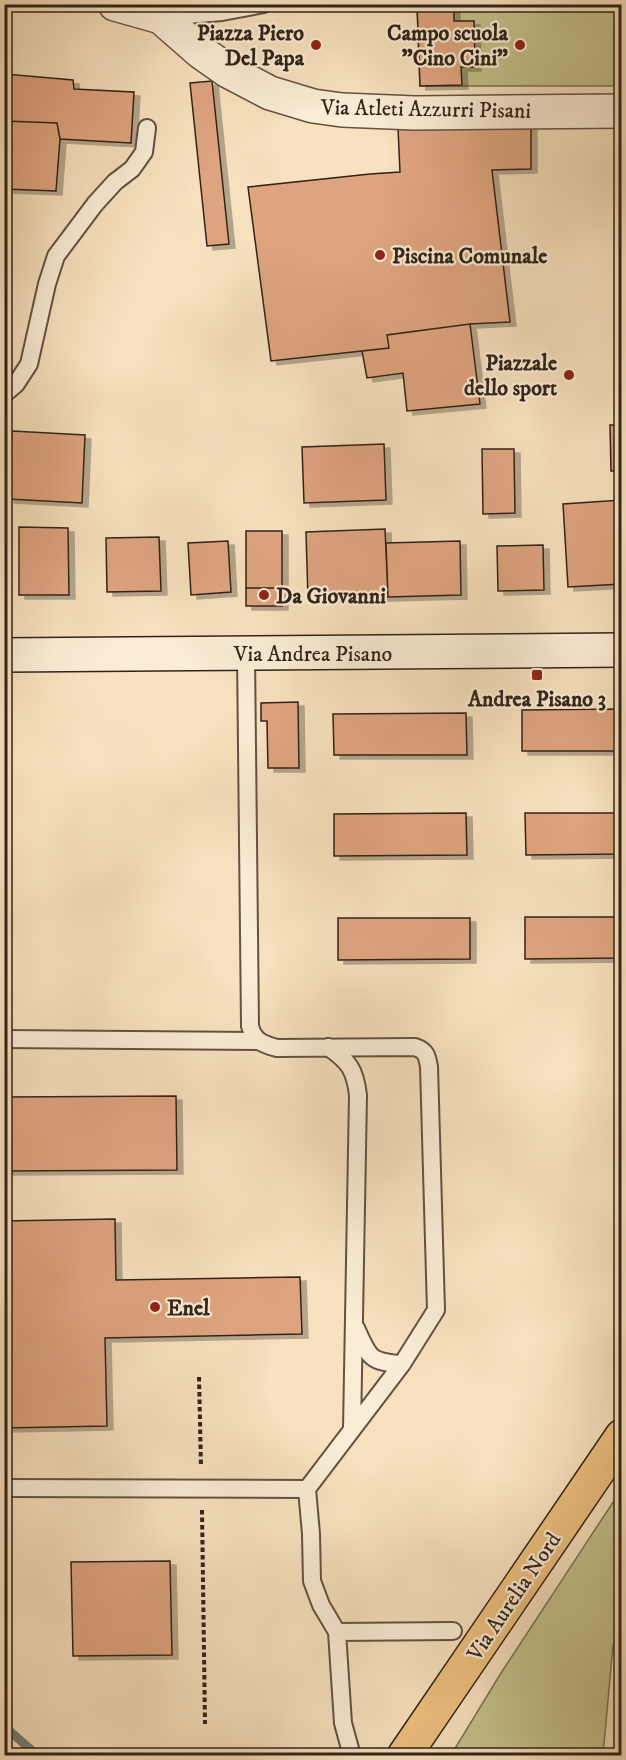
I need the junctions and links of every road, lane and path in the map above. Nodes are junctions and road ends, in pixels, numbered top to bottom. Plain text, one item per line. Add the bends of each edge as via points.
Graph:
1 (115, 4) edge
2 (264, 4) edge
3 (161, 17) junction
4 (621, 111) edge
5 (147, 128) dead end
6 (4, 394) edge
7 (621, 650) edge
8 (246, 654) junction
9 (4, 655) edge
10 (4, 1040) edge
11 (258, 1041) junction
12 (328, 1047) junction
13 (355, 1325) junction
14 (402, 1364) junction
15 (199, 1377) dead end
16 (352, 1429) junction
17 (621, 1436) edge
18 (4, 1488) edge
19 (201, 1489) junction
20 (307, 1489) junction
21 (453, 1631) dead end
22 (337, 1632) junction
23 (205, 1724) dead end
24 (352, 1755) edge
25 (404, 1755) edge

1 - 3 street, Via Atleti Azzurri Pisani
2 - 3 lane
3 - 4 street, Via Atleti Azzurri Pisani via 228,71 270,93 313,106 415,113
5 - 6 lane via 144,152 132,169 95,204 56,256 29,364
7 - 8 street, Via Andrea Pisano
8 - 9 street, Via Andrea Pisano
8 - 11 lane via 250,1026
10 - 11 lane
11 - 12 lane via 277,1048
12 - 13 lane via 340,1055 356,1076 358,1095
12 - 14 lane via 415,1047 427,1054 436,1310
13 - 14 lane via 368,1354 381,1363
13 - 16 lane
14 - 16 lane
15 - 19 path
16 - 20 lane
17 - 25 main road, Via Aurelia Nord
18 - 19 lane
19 - 20 lane
19 - 23 path
20 - 22 lane via 312,1581
21 - 22 lane
22 - 24 lane via 343,1723

